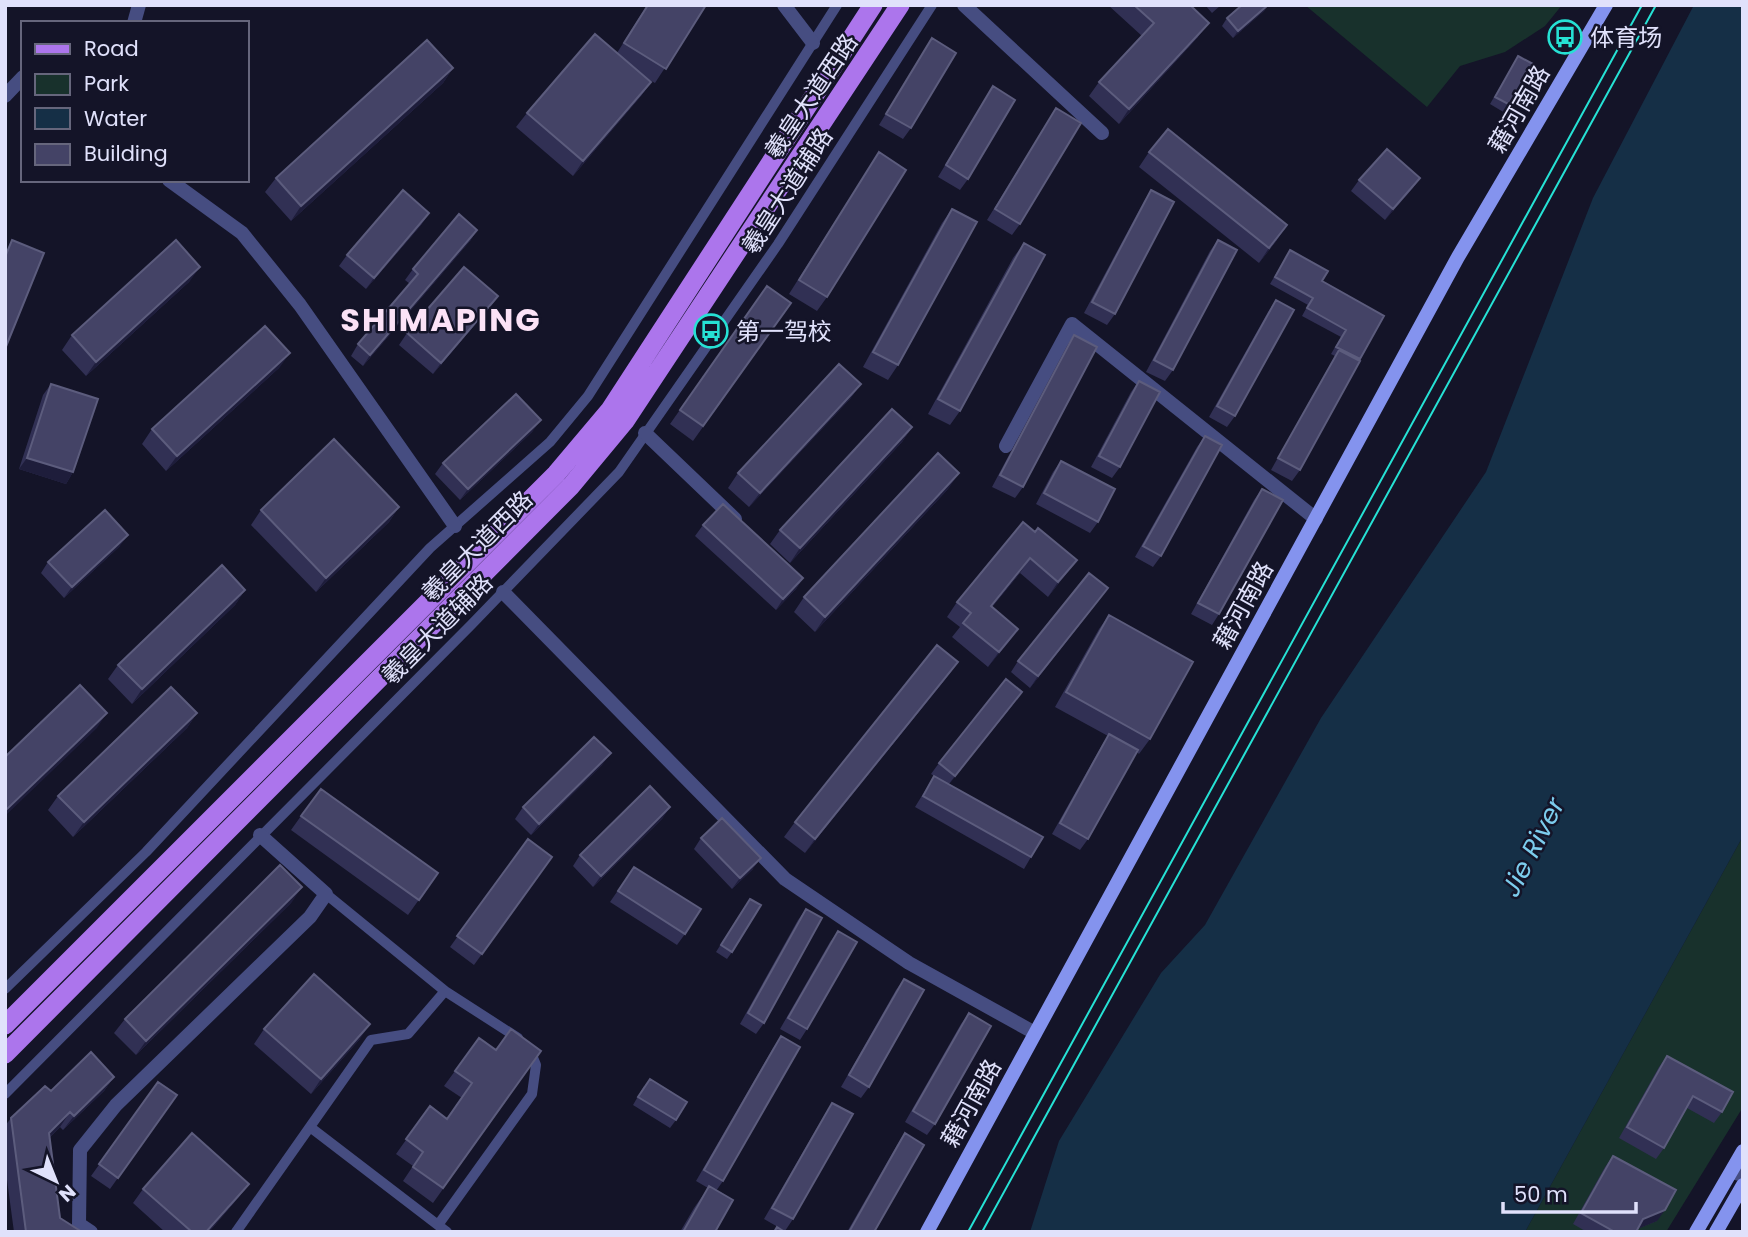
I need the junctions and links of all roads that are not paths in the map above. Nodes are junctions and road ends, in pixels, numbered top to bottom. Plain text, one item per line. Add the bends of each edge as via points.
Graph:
1 (784, 5) edge
2 (837, 5) edge
3 (873, 5) edge
4 (900, 5) edge
5 (932, 5) edge
6 (964, 5) edge
7 (1606, 5) edge
8 (813, 43) junction
9 (21, 79) edge
10 (5, 96) edge
11 (1102, 133) dead end
12 (172, 182) edge
13 (645, 433) junction
14 (1006, 446) dead end
15 (1316, 519) junction
16 (455, 526) junction
17 (749, 533) edge
18 (503, 592) junction
19 (260, 835) junction
20 (326, 894) junction
21 (5, 989) edge
22 (445, 991) junction
23 (5, 1025) edge
24 (1035, 1033) junction
25 (5, 1054) edge
26 (5, 1094) edge
27 (310, 1127) junction
28 (1743, 1151) edge
29 (1737, 1174) edge
30 (1743, 1185) edge
31 (443, 1228) edge
32 (91, 1232) edge
33 (236, 1232) edge
34 (927, 1232) edge
35 (1696, 1232) edge
36 (1716, 1232) edge

1 - 8 street
2 - 8 lane
3 - 23 main road, 羲皇大道西路 via 610,410 556,474
4 - 25 main road, 羲皇大道西路 via 625,421 571,486
5 - 13 lane, 羲皇大道辅路 via 778,244
6 - 11 street
7 - 15 main road, 藉河南路 via 1458,257
8 - 16 lane via 588,396 550,442
9 - 10 street
12 - 16 street via 242,233 300,304
13 - 17 street
13 - 18 lane, 羲皇大道辅路 via 619,472
14 - 15 street via 1072,324
15 - 24 main road, 藉河南路
16 - 21 lane via 146,852
18 - 19 lane, 羲皇大道辅路
18 - 24 street via 785,879 909,963
19 - 20 street
19 - 26 lane, 羲皇大道辅路
20 - 22 lane
20 - 32 street via 310,916 116,1105 79,1150 79,1224
22 - 27 lane via 408,1034 371,1040
22 - 31 lane via 522,1040 533,1056 537,1075 533,1094
24 - 34 main road, 藉河南路
27 - 31 lane
27 - 33 lane
28 - 29 main road
29 - 35 main road
30 - 36 main road

